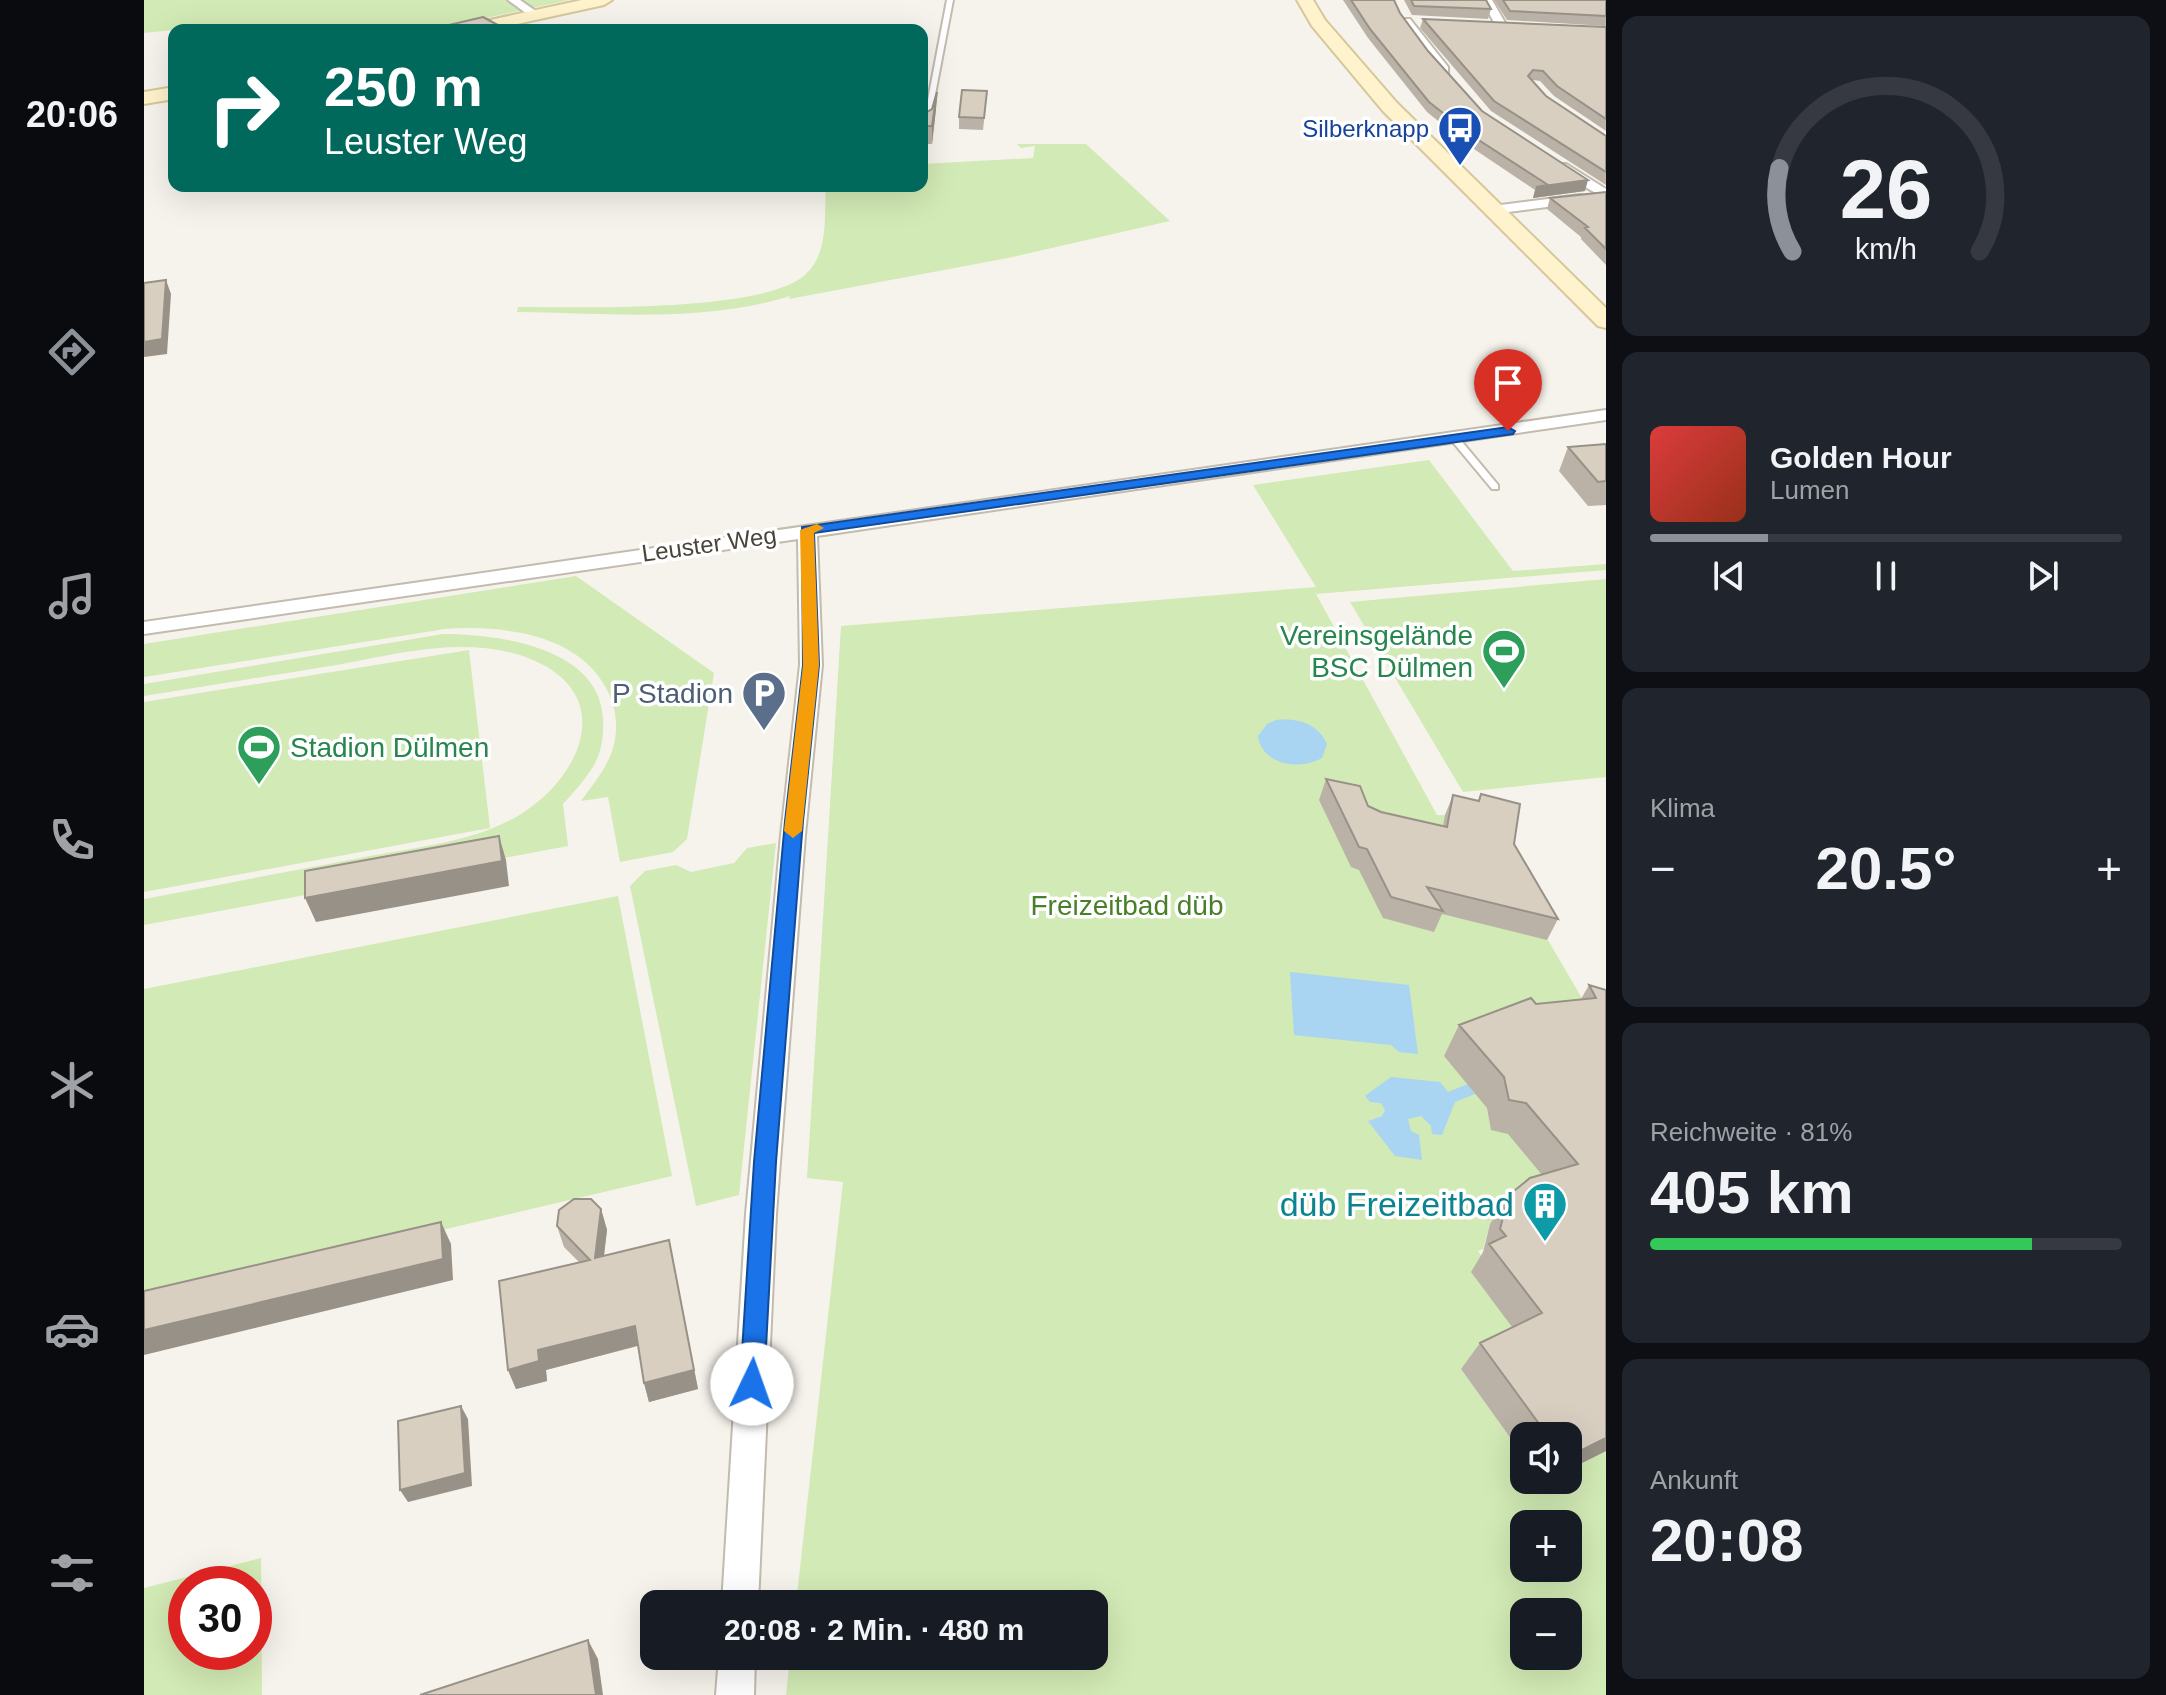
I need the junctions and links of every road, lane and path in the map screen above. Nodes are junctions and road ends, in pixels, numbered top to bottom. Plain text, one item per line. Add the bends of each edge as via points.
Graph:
1 (513, 0) edge
2 (604, 0) edge
3 (950, 0) edge
4 (1305, 0) edge
5 (1487, 0) edge
6 (534, 14) junction
7 (1422, 22) edge
8 (492, 24) edge
9 (1485, 25) edge
10 (1501, 26) junction
11 (1516, 26) edge
12 (1454, 81) edge
13 (168, 94) edge
14 (144, 98) edge
15 (928, 116) edge
16 (1543, 156) edge
17 (1606, 195) edge
18 (1493, 210) junction
19 (1606, 321) edge
20 (1606, 415) edge
21 (1455, 439) junction
22 (1495, 487) dead end
23 (807, 530) junction
24 (144, 628) edge
25 (741, 1590) edge
26 (736, 1670) edge
27 (735, 1695) edge

1 - 6 street
2 - 6 street
3 - 15 lane
4 - 18 street via 1390,107
5 - 10 street
6 - 8 street
7 - 12 street via 1404,16
9 - 10 street
10 - 11 street
13 - 14 street
16 - 17 street
17 - 18 street
18 - 19 street
20 - 21 street, Leuster Weg
21 - 22 lane
21 - 23 street, Leuster Weg
23 - 24 street, Leuster Weg
23 - 25 street via 811,665 761,1214
26 - 27 street

